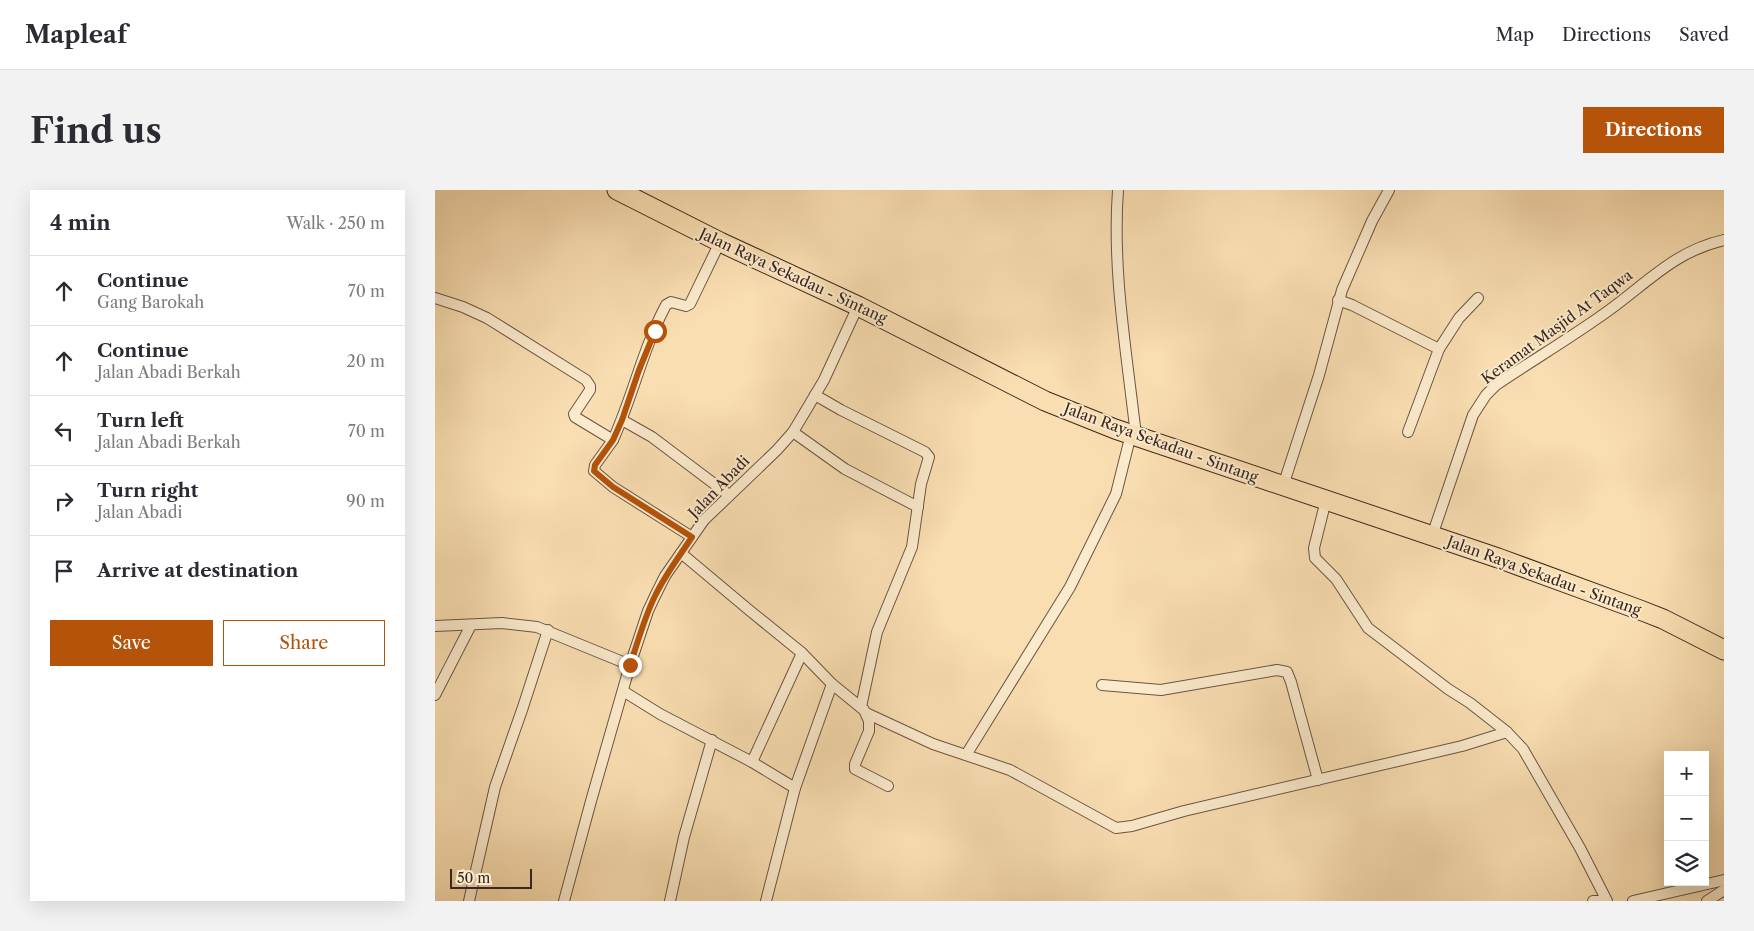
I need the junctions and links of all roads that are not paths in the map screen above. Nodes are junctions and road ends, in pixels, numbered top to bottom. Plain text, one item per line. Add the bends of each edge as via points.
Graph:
1 (1119, 190) edge
2 (1389, 190) edge
3 (629, 193) edge
4 (1724, 240) edge
5 (721, 242) junction
6 (435, 298) edge
7 (1478, 298) dead end
8 (1338, 300) junction
9 (858, 306) junction
10 (1439, 349) junction
11 (815, 395) junction
12 (622, 420) junction
13 (793, 432) junction
14 (1407, 432) dead end
15 (1133, 435) junction
16 (613, 440) junction
17 (1283, 486) junction
18 (729, 495) junction
19 (1325, 500) junction
20 (918, 507) junction
21 (1432, 536) junction
22 (692, 537) junction
23 (681, 553) junction
24 (471, 625) junction
25 (435, 626) edge
26 (548, 630) junction
27 (1724, 650) edge
28 (802, 653) junction
29 (630, 665) junction
30 (832, 684) junction
31 (1102, 685) dead end
32 (623, 692) junction
33 (435, 695) edge
34 (864, 710) junction
35 (1507, 732) junction
36 (711, 740) junction
37 (966, 755) junction
38 (752, 762) junction
39 (1318, 780) junction
40 (888, 786) dead end
41 (795, 788) junction
42 (1724, 880) edge
43 (1724, 890) edge
44 (469, 901) edge
45 (564, 901) edge
46 (670, 901) edge
47 (765, 901) edge
48 (1593, 901) edge
49 (1607, 901) edge
50 (1633, 901) edge
51 (1707, 901) edge

1 - 15 street via 1118,261
2 - 8 street
3 - 5 highway, Jalan Raya Sekadau - Sintang
4 - 21 street, Keramat Masjid At Taqwa via 1701,247 1668,264 1608,311 1496,385 1486,395 1473,415
5 - 9 highway, Jalan Raya Sekadau - Sintang
5 - 12 street via 690,304 671,302 666,305
6 - 16 street via 487,318 586,380 590,390 575,417
7 - 10 street via 1459,318
8 - 10 street
8 - 17 street via 1322,366
9 - 11 street, Jalan Abadi
9 - 15 highway, Jalan Raya Sekadau - Sintang via 1045,401
10 - 14 street
11 - 13 street, Jalan Abadi
11 - 20 street via 927,454
12 - 16 street
12 - 18 street via 652,437
13 - 18 street, Jalan Abadi
13 - 20 street via 845,468
15 - 17 highway, Jalan Raya Sekadau - Sintang
15 - 37 street via 1115,494 1070,587
16 - 22 street via 594,471 613,487
17 - 19 highway, Jalan Raya Sekadau - Sintang
18 - 22 street, Jalan Abadi
19 - 21 highway, Jalan Raya Sekadau - Sintang
19 - 35 street via 1314,548 1315,558 1336,579 1365,625
20 - 34 street via 911,547 877,632
21 - 27 highway, Jalan Raya Sekadau - Sintang via 1663,619
22 - 23 street, Jalan Abadi
23 - 28 street
23 - 29 street, Jalan Abadi via 665,576 648,611
24 - 25 street
24 - 26 street via 502,623
24 - 33 street
26 - 29 street
26 - 44 street via 495,786
28 - 30 street
28 - 38 street
29 - 32 street, Jalan Abadi
30 - 34 street
30 - 41 street
31 - 39 street via 1161,690 1277,670 1287,672
32 - 36 street
32 - 45 street, Jalan Abadi
34 - 37 street via 933,744
34 - 40 street via 869,731 855,768
35 - 39 street
35 - 49 street via 1529,760
36 - 38 street
36 - 46 street
37 - 39 street via 1010,770 1115,828
38 - 41 street
41 - 47 street
42 - 50 street
43 - 51 street
48 - 49 street

